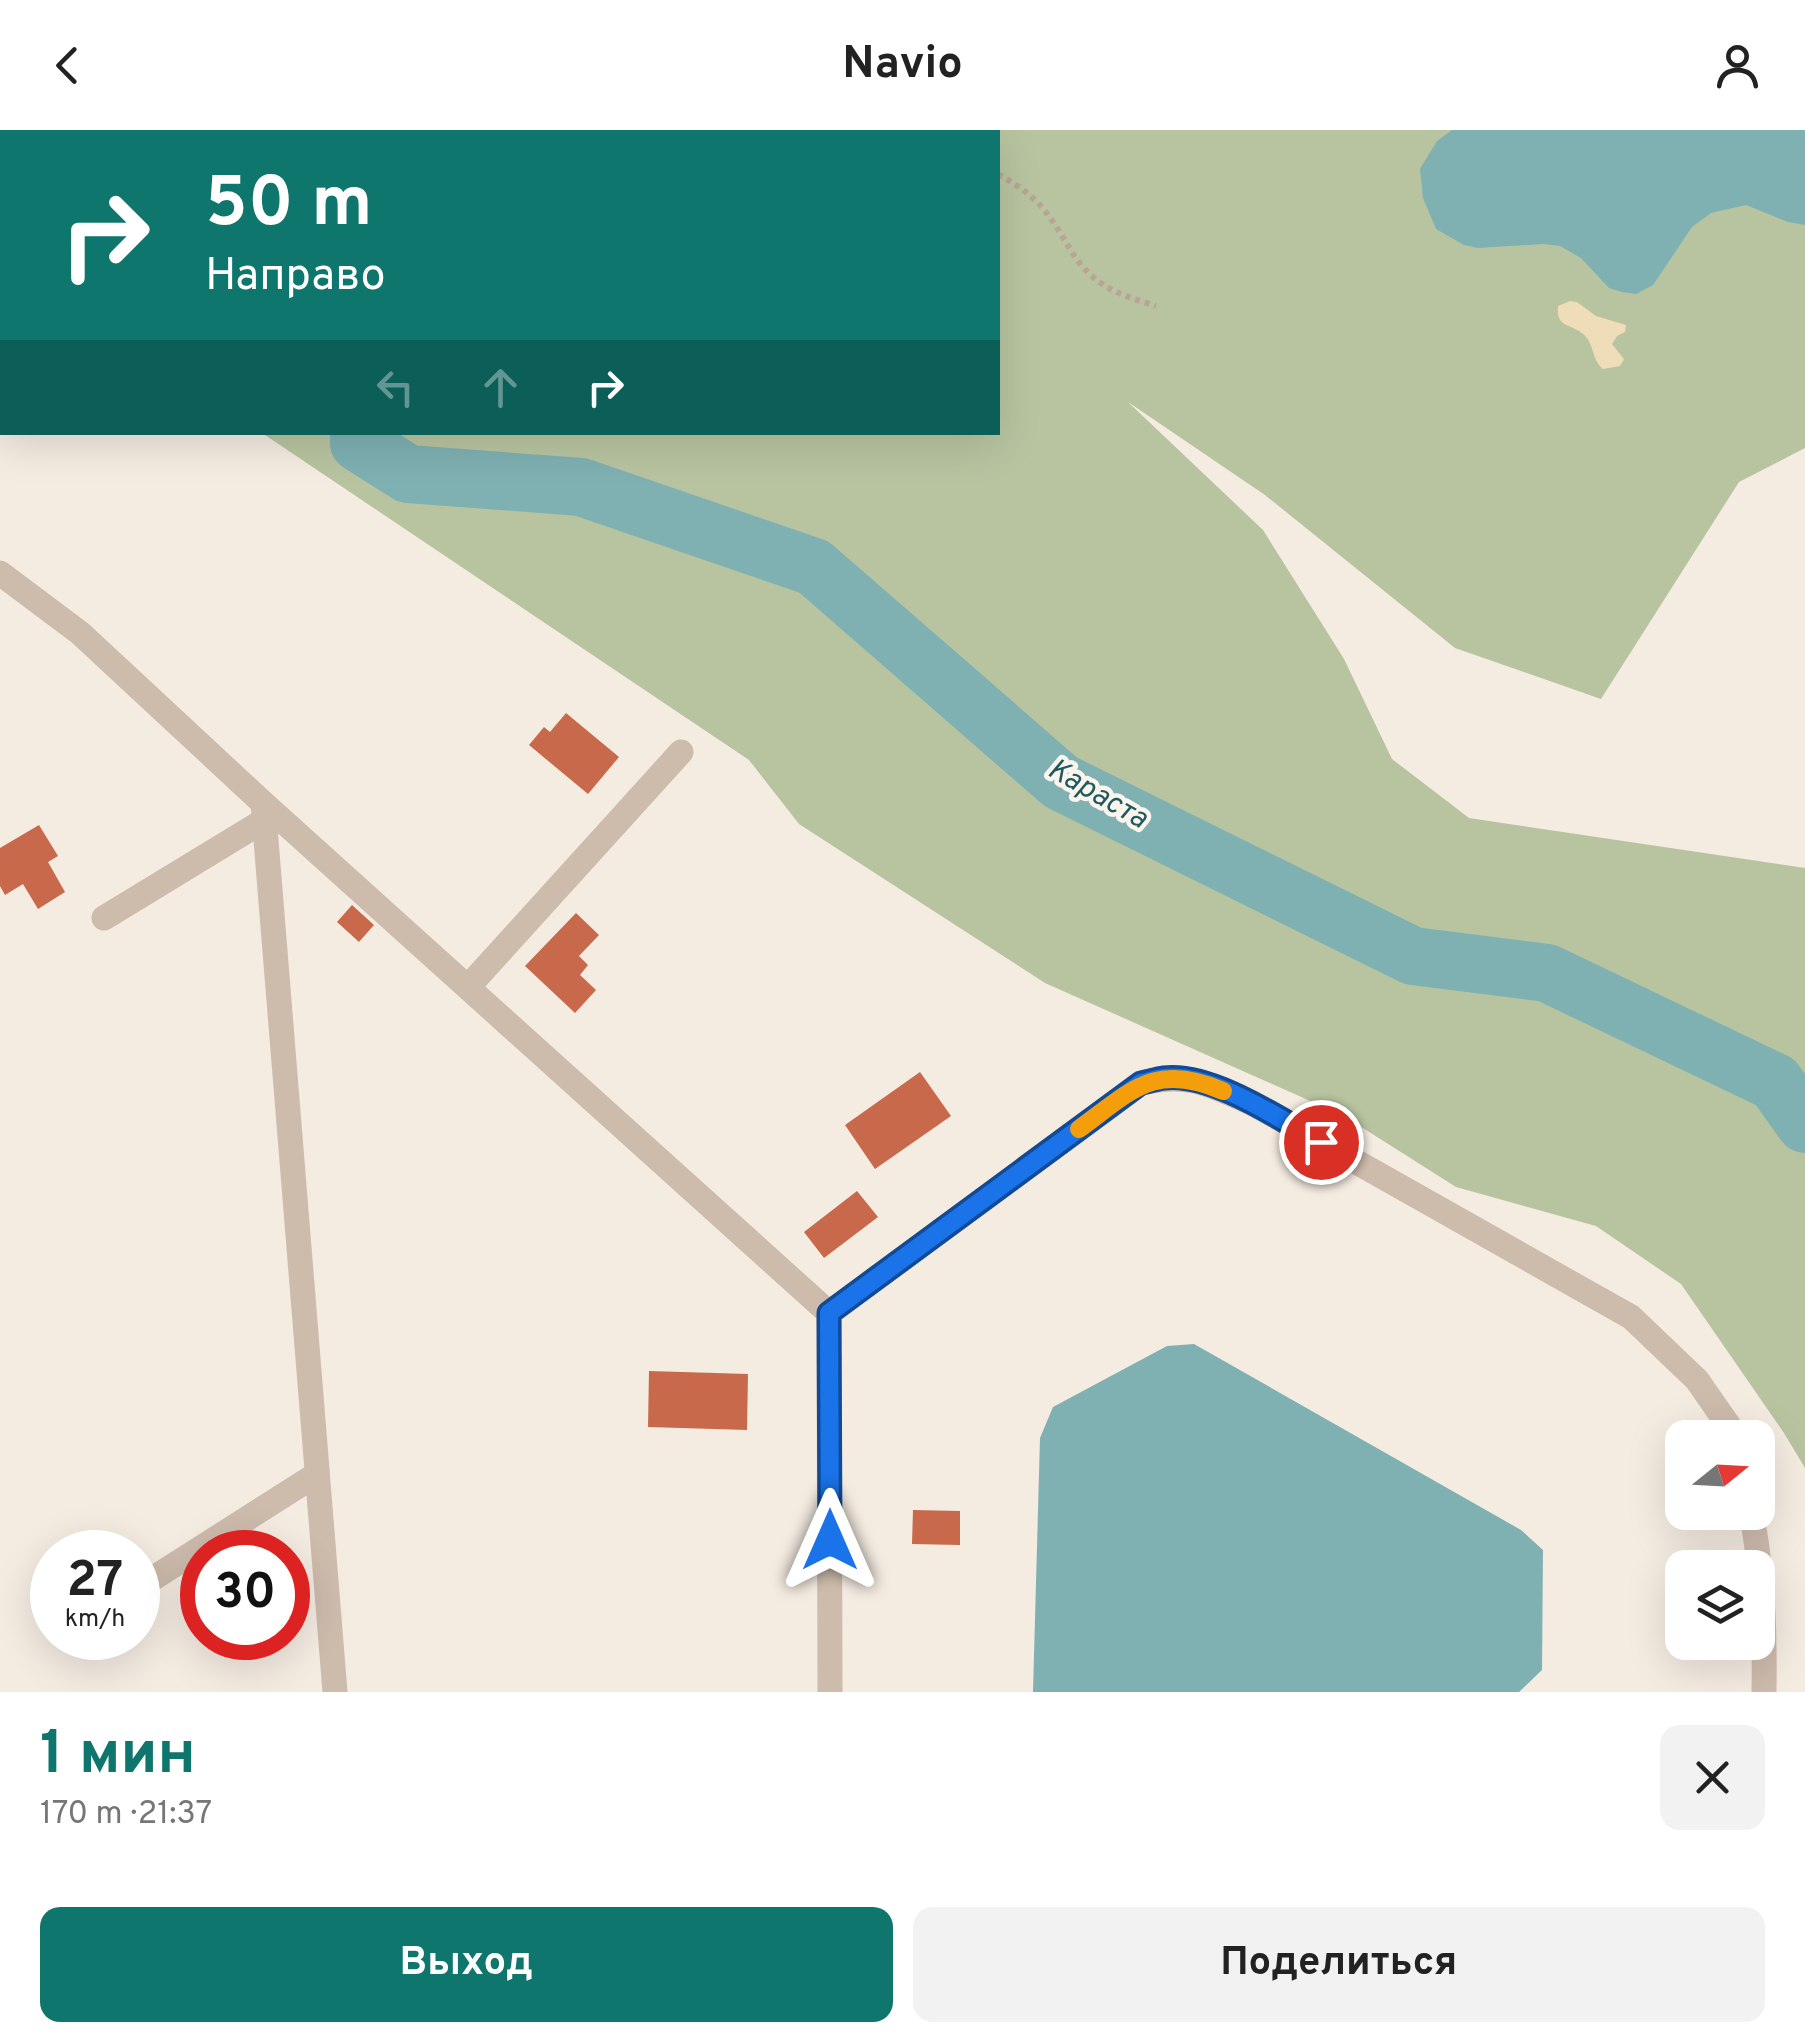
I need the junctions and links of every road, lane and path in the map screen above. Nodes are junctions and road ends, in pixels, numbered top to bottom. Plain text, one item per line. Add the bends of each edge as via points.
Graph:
1 (1000, 175) edge
2 (1156, 306) dead end
3 (0, 573) edge
4 (681, 752) dead end
5 (264, 812) junction
6 (104, 918) dead end
7 (468, 987) junction
8 (829, 1313) junction
9 (1725, 1420) edge
10 (317, 1474) junction
11 (1755, 1530) edge
12 (160, 1574) edge
13 (335, 1692) edge
14 (830, 1692) edge
15 (1764, 1692) edge

1 - 2 path via 1037,201 1093,278
3 - 5 street via 80,634
4 - 7 street
5 - 6 street
5 - 7 street
5 - 10 street
7 - 8 street
8 - 9 street via 1141,1083 1167,1077 1203,1082 1252,1103 1631,1318 1697,1380
8 - 14 street
10 - 12 street
10 - 13 street
11 - 15 street

